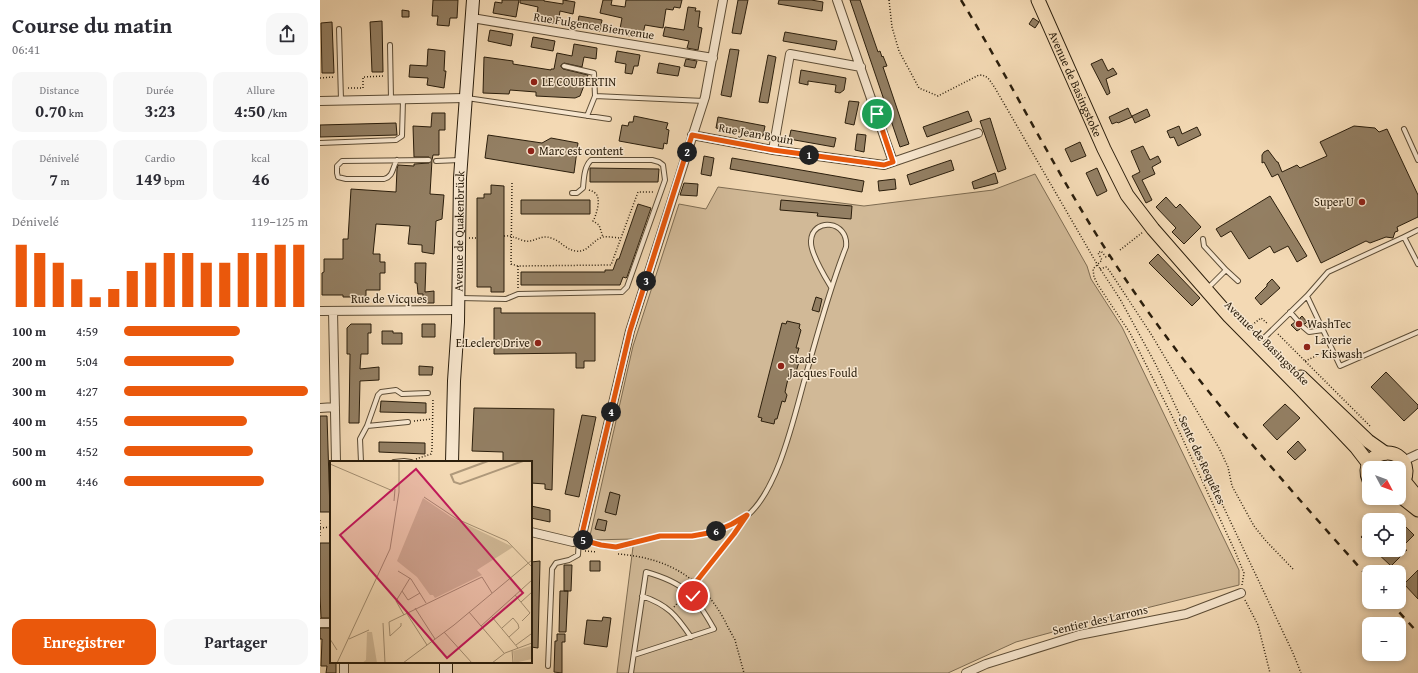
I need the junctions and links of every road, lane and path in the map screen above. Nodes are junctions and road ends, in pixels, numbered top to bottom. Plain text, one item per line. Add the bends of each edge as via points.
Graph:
1 (473, 0) edge
2 (723, 0) edge
3 (837, 0) edge
4 (889, 0) edge
5 (1038, 0) edge
6 (472, 18) junction
7 (339, 29) dead end
8 (390, 45) dead end
9 (714, 58) junction
10 (564, 66) dead end
11 (861, 67) junction
12 (363, 73) dead end
13 (363, 76) junction
14 (390, 76) junction
15 (340, 77) junction
16 (320, 78) edge
17 (341, 89) junction
18 (594, 96) junction
19 (465, 98) junction
20 (402, 99) junction
21 (391, 100) junction
22 (320, 101) edge
23 (341, 101) junction
24 (704, 101) junction
25 (587, 116) junction
26 (609, 119) dead end
27 (1404, 129) dead end
28 (978, 133) dead end
29 (692, 135) junction
30 (320, 143) edge
31 (773, 150) junction
32 (397, 160) junction
33 (429, 160) dead end
34 (436, 160) dead end
35 (461, 160) junction
36 (1418, 160) edge
37 (893, 162) junction
38 (512, 183) dead end
39 (661, 192) junction
40 (572, 193) dead end
41 (596, 193) dead end
42 (1152, 228) junction
43 (1418, 230) edge
44 (511, 235) junction
45 (504, 236) dead end
46 (603, 237) junction
47 (1404, 237) junction
48 (621, 238) junction
49 (1203, 239) dead end
50 (1120, 250) dead end
51 (1109, 256) dead end
52 (1416, 257) edge
53 (1097, 264) junction
54 (1418, 264) edge
55 (518, 266) junction
56 (1100, 268) junction
57 (1226, 270) junction
58 (1238, 281) dead end
59 (1210, 286) junction
60 (831, 287) junction
61 (518, 294) junction
62 (1307, 296) junction
63 (458, 304) junction
64 (320, 311) edge
65 (333, 311) junction
66 (1290, 312) junction
67 (1297, 320) dead end
68 (1251, 326) junction
69 (1302, 326) dead end
70 (1273, 328) junction
71 (1322, 330) junction
72 (1418, 332) edge
73 (1264, 339) junction
74 (1332, 349) junction
75 (1305, 361) junction
76 (428, 393) joint
77 (335, 407) junction
78 (320, 408) edge
79 (432, 419) junction
80 (408, 422) joint
81 (367, 426) junction
82 (1365, 438) junction
83 (1385, 453) junction
84 (1418, 454) edge
85 (336, 461) edge
86 (361, 461) edge
87 (414, 461) edge
88 (452, 461) edge
89 (1367, 461) edge
90 (1372, 461) edge
91 (1402, 461) edge
92 (1405, 461) edge
93 (1406, 488) edge
94 (1418, 498) edge
95 (1406, 501) edge
96 (1418, 510) edge
97 (747, 515) junction
98 (320, 520) edge
99 (330, 527) edge
100 (320, 528) edge
101 (532, 532) edge
102 (320, 537) edge
103 (579, 539) junction
104 (1294, 570) dead end
105 (688, 592) junction
106 (1241, 593) junction
107 (642, 596) junction
108 (671, 611) junction
109 (691, 637) junction
110 (634, 655) junction
111 (548, 666) dead end
112 (631, 673) edge
113 (966, 673) edge
114 (1270, 673) edge
115 (1301, 673) edge

1 - 6 main road, Avenue de Quakenbrück
2 - 9 street
3 - 11 street
4 - 53 path via 892,27 899,51 919,88 938,96 979,75 988,78
5 - 42 main road, Avenue de Basingstoke via 1127,195
6 - 9 street, Rue Fulgence Bienvenue
6 - 19 main road, Avenue de Quakenbrück
7 - 15 lane
8 - 14 lane
9 - 24 street
10 - 18 lane via 594,73
11 - 31 street via 790,54
11 - 37 street
12 - 13 path
13 - 14 path
13 - 17 path via 363,88
14 - 21 lane
15 - 16 path
15 - 17 lane
17 - 23 lane
18 - 24 lane
18 - 25 lane
19 - 20 street
19 - 25 lane
19 - 35 main road, Avenue de Quakenbrück
20 - 21 street
20 - 30 lane via 400,138
21 - 23 street
22 - 23 street
24 - 29 street
25 - 26 lane
27 - 36 lane
28 - 37 street, Rue Jean Bouin
29 - 31 street, Rue Jean Bouin
29 - 103 street via 630,331
31 - 37 street, Rue Jean Bouin via 884,165
32 - 32 lane via 389,178 346,179 338,177 336,173 337,166 342,161
32 - 33 lane
34 - 35 lane
35 - 63 main road, Avenue de Quakenbrück
38 - 44 path
39 - 40 lane via 665,171 659,162 591,160 584,172 583,188 577,193
39 - 48 path via 638,192
39 - 61 lane via 627,288 622,292
41 - 46 path via 597,214 593,221 599,225
42 - 50 path
42 - 59 main road, Avenue de Basingstoke
42 - 89 main road, Avenue de Basingstoke via 1230,316
43 - 47 lane
44 - 45 path
44 - 46 path via 526,241 543,236 553,239 567,249 577,251 588,249
44 - 55 path via 511,264
46 - 48 path
47 - 52 lane
47 - 62 lane via 1328,272
48 - 55 path via 611,265
49 - 57 lane via 1204,246
51 - 53 path via 1106,257 1102,251 1098,253 1102,260
52 - 54 lane
53 - 56 path
53 - 106 path, Sente des Requêtes via 1093,269 1094,277 1130,333 1234,549 1244,574
55 - 61 path
56 - 104 path via 1106,267 1109,270 1151,334 1219,448 1228,468 1232,486 1254,526
56 - 115 path via 1155,363
57 - 58 lane
57 - 59 lane
59 - 68 main road, Avenue de Basingstoke
60 - 60 lane via 815,258 810,242 813,232 820,225 831,224 844,233 847,241
60 - 97 lane via 785,448 768,491
61 - 63 lane via 506,299
62 - 66 lane
62 - 71 lane
63 - 65 street, Rue de Vicques via 421,310
63 - 88 main road, Avenue de Quakenbrück
64 - 65 street, Rue de Vicques
65 - 77 street
66 - 67 lane
66 - 70 lane
68 - 70 path via 1261,318
68 - 73 main road, Avenue de Basingstoke
69 - 71 lane via 1309,332
70 - 73 lane
70 - 75 path
71 - 74 lane
72 - 74 lane via 1340,366
73 - 82 main road, Avenue de Basingstoke
74 - 75 path
75 - 82 path via 1373,430
76 - 79 path via 433,396
76 - 81 lane via 402,394 396,390 381,392
77 - 78 street
77 - 85 street
79 - 80 path
79 - 87 path via 431,454
80 - 81 lane
81 - 86 lane via 360,439
82 - 83 main road, Avenue de Basingstoke
83 - 90 main road via 1376,456
83 - 91 main road, Avenue de Basingstoke via 1396,455
84 - 92 street
93 - 94 main road
95 - 96 main road
97 - 103 lane via 714,532 692,536 660,536 616,547
97 - 105 path
98 - 100 path
99 - 100 path
100 - 102 path
101 - 103 street via 573,542
103 - 111 lane via 578,555 556,563 552,569
105 - 107 lane via 661,576 646,572
105 - 108 path
105 - 109 lane via 702,608 714,629
106 - 113 street, Sentier des Larrons via 1186,614 1079,635 986,664
106 - 114 path via 1258,625
107 - 108 lane via 660,603
107 - 110 lane
108 - 109 lane
109 - 110 lane
110 - 112 lane

